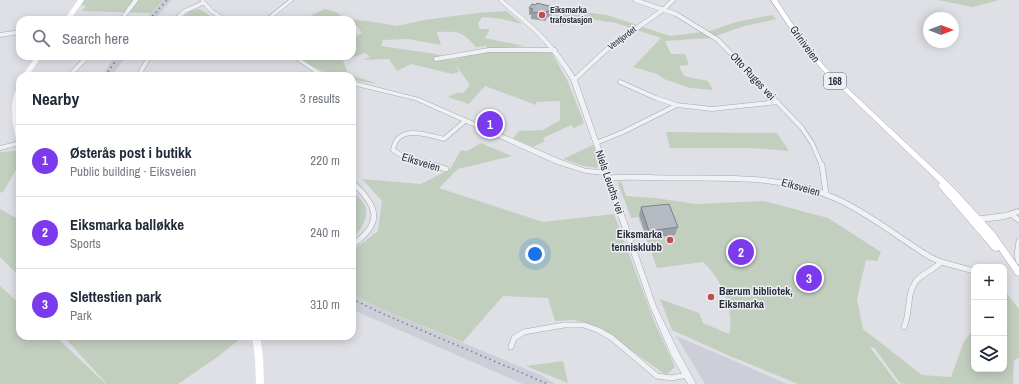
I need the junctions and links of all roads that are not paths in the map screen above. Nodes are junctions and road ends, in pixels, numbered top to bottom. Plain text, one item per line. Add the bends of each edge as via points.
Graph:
1 (81, 0) edge
2 (136, 0) edge
3 (292, 0) edge
4 (500, 0) edge
5 (635, 0) edge
6 (673, 0) edge
7 (774, 0) edge
8 (202, 2) edge
9 (664, 9) junction
10 (70, 16) edge
11 (124, 16) edge
12 (179, 16) edge
13 (220, 16) edge
14 (271, 16) edge
15 (16, 33) edge
16 (0, 35) edge
17 (555, 50) junction
18 (436, 59) dead end
19 (36, 60) edge
20 (84, 60) edge
21 (148, 60) edge
22 (299, 60) edge
23 (28, 72) edge
24 (73, 72) edge
25 (140, 72) edge
26 (318, 72) edge
27 (574, 80) junction
28 (620, 82) dead end
29 (356, 84) edge
30 (778, 102) junction
31 (677, 105) junction
32 (16, 109) edge
33 (465, 121) junction
34 (16, 128) edge
35 (16, 143) edge
36 (596, 143) junction
37 (0, 148) edge
38 (446, 169) dead end
39 (608, 176) junction
40 (356, 186) edge
41 (826, 194) junction
42 (1019, 211) edge
43 (1012, 214) junction
44 (975, 219) junction
45 (1019, 220) edge
46 (1019, 241) edge
47 (356, 242) edge
48 (941, 262) junction
49 (1018, 268) edge
50 (971, 270) edge
51 (904, 327) dead end
52 (257, 340) edge
53 (511, 347) dead end
54 (687, 375) junction
55 (260, 384) edge
56 (692, 384) edge

1 - 10 main road
2 - 11 street
3 - 14 street
4 - 17 street, Niels Leuchs vei via 534,28
5 - 9 street, Otto Ruges vei
6 - 9 street, Vestjordet
7 - 44 main road, Griniveien / 168 via 824,70 947,185
8 - 12 street
8 - 13 street
9 - 27 street, Vestjordet via 616,42
9 - 30 street, Otto Ruges vei via 718,40
15 - 16 street
17 - 18 street via 489,50
17 - 27 street, Niels Leuchs vei
19 - 23 main road
20 - 24 street
21 - 25 street
22 - 26 street
27 - 36 street, Niels Leuchs vei
28 - 31 street
29 - 33 street, Eiksveien via 412,97
30 - 31 street via 712,109
30 - 41 street, Otto Ruges vei via 816,148 824,171
31 - 36 street
32 - 34 main road
33 - 38 street, Eiksveien via 444,139 409,133 399,137 394,144 393,150 401,156
33 - 39 street, Eiksveien via 566,165
35 - 37 street
36 - 39 street, Niels Leuchs vei
39 - 41 street, Eiksveien via 762,178
39 - 54 street, Niels Leuchs vei via 656,313
40 - 47 street via 367,197 374,212 368,231
41 - 48 street, Eiksveien
42 - 43 street
43 - 44 street
43 - 45 street
44 - 49 main road, Griniveien / 168
46 - 49 street
48 - 50 street, Eiksveien
48 - 51 street via 918,277 912,286 908,318
52 - 55 main road
53 - 54 street via 519,333 558,326 582,325 609,336 657,376 669,378
54 - 56 street, Niels Leuchs vei

